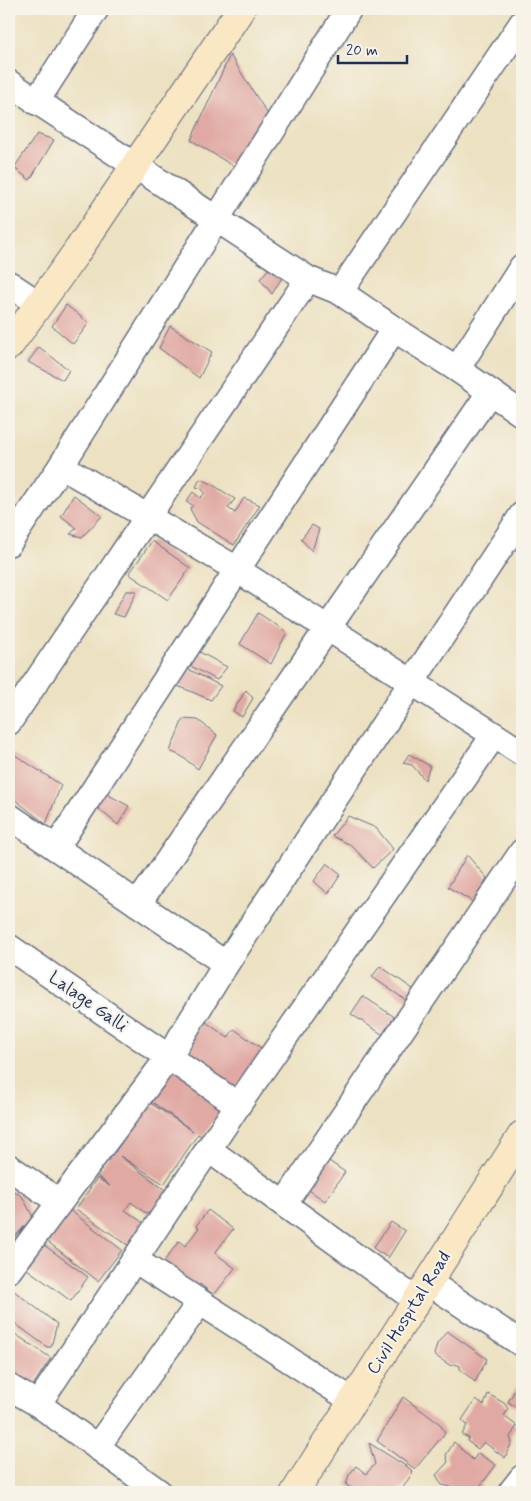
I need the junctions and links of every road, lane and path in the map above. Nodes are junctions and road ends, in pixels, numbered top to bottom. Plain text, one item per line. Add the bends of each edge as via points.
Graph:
1 (96, 9) edge
2 (241, 9) edge
3 (349, 9) edge
4 (522, 23) edge
5 (9, 83) edge
6 (36, 102) junction
7 (134, 166) junction
8 (216, 220) junction
9 (522, 268) edge
10 (308, 280) junction
11 (9, 284) edge
12 (340, 292) junction
13 (39, 304) junction
14 (394, 329) junction
15 (9, 346) edge
16 (457, 369) junction
17 (490, 392) junction
18 (522, 414) edge
19 (61, 466) junction
20 (522, 515) edge
21 (148, 518) junction
22 (9, 542) edge
23 (238, 571) junction
24 (328, 628) junction
25 (412, 683) junction
26 (9, 722) edge
27 (494, 735) junction
28 (522, 753) edge
29 (9, 816) edge
30 (56, 848) junction
31 (522, 852) edge
32 (138, 904) junction
33 (9, 947) edge
34 (226, 964) junction
35 (168, 1058) junction
36 (238, 1105) junction
37 (522, 1135) edge
38 (208, 1149) junction
39 (9, 1167) edge
40 (59, 1202) junction
41 (284, 1204) junction
42 (134, 1260) junction
43 (9, 1270) edge
44 (423, 1292) junction
45 (200, 1302) junction
46 (522, 1344) edge
47 (9, 1387) edge
48 (354, 1401) junction
49 (38, 1404) junction
50 (97, 1447) junction
51 (522, 1478) edge
52 (159, 1492) edge
53 (295, 1492) edge
54 (511, 1492) edge

1 - 6 street
2 - 7 street
3 - 8 street
4 - 12 street
5 - 6 street
6 - 7 street
7 - 8 street
7 - 13 street
8 - 10 street
8 - 19 street
9 - 16 street
10 - 12 street
10 - 21 street
11 - 13 street
12 - 14 street
13 - 15 street
14 - 16 street
14 - 23 street
16 - 17 street
17 - 18 street
17 - 24 street
19 - 21 street
19 - 22 street
20 - 25 street
21 - 23 street
21 - 26 street
23 - 24 street
23 - 30 street
24 - 25 street
24 - 32 street
25 - 27 street
25 - 34 street
27 - 28 street
27 - 36 street
29 - 30 street
30 - 32 street
31 - 41 street
32 - 34 street
33 - 35 street, Lalage Galli
34 - 35 street
35 - 36 street, Lalage Galli
35 - 40 street
36 - 38 street
37 - 44 street, Civil Hospital Road
38 - 41 street
38 - 42 street
39 - 40 street
40 - 43 street
41 - 44 street
42 - 45 street
42 - 49 street
44 - 46 street
44 - 48 street, Civil Hospital Road
45 - 48 street
45 - 50 street
47 - 49 street
48 - 53 street, Civil Hospital Road
49 - 50 street
50 - 52 street
51 - 54 street

